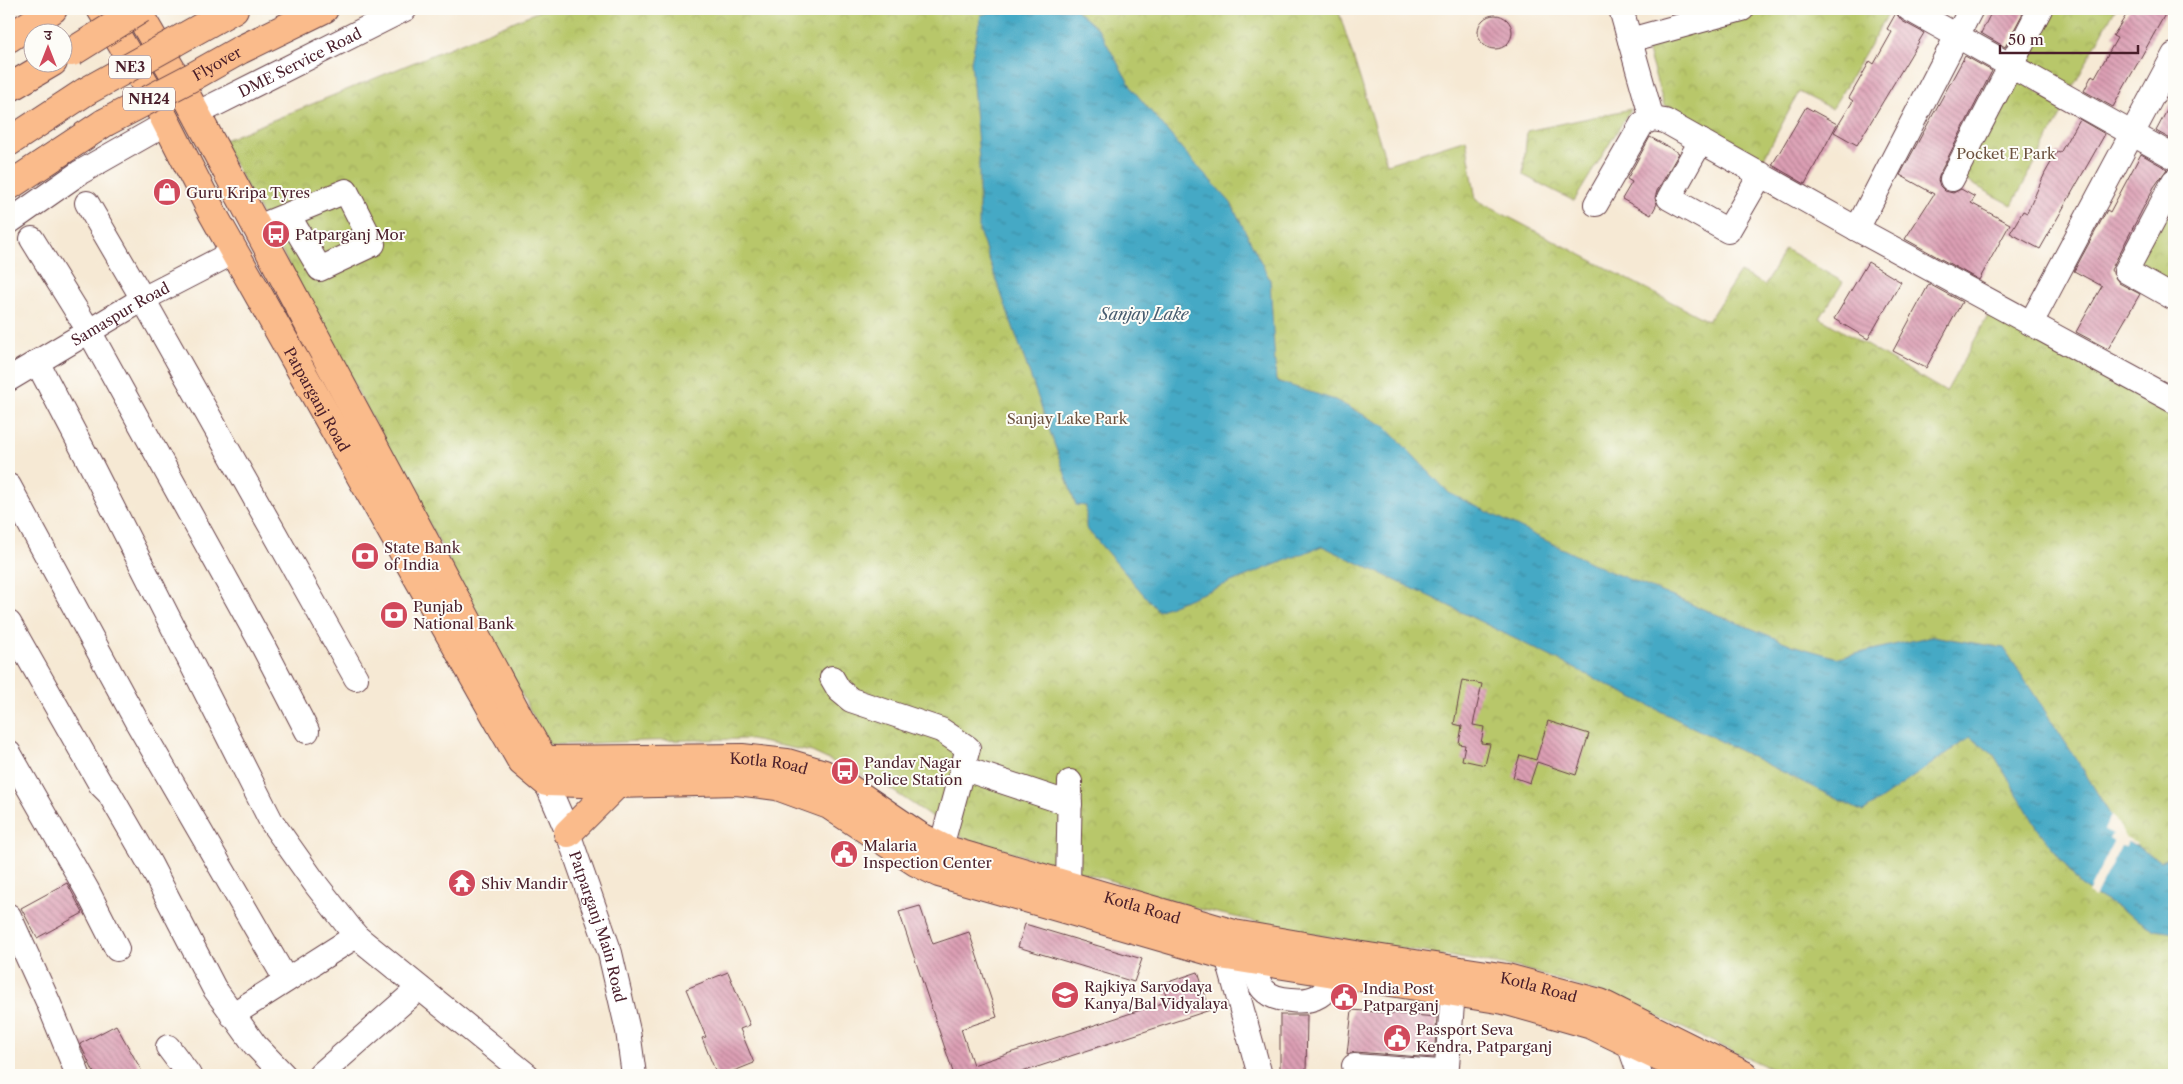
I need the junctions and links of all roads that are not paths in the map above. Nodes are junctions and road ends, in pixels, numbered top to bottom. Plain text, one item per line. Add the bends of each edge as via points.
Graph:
1 (53, 9) edge
2 (101, 9) edge
3 (136, 9) edge
4 (141, 9) edge
5 (234, 9) edge
6 (324, 9) edge
7 (405, 9) edge
8 (1621, 9) edge
9 (1742, 9) edge
10 (1909, 9) edge
11 (1971, 9) edge
12 (2040, 9) edge
13 (1957, 36) junction
14 (9, 38) edge
15 (1630, 40) junction
16 (72, 51) edge
17 (2174, 54) edge
18 (2010, 66) junction
19 (36, 72) edge
20 (9, 88) edge
21 (196, 114) junction
22 (1652, 119) junction
23 (167, 123) junction
24 (2132, 134) junction
25 (1701, 141) junction
26 (9, 142) edge
27 (2174, 157) edge
28 (1761, 174) junction
29 (1952, 179) dead end
30 (2174, 181) edge
31 (9, 186) edge
32 (87, 203) dead end
33 (1596, 204) dead end
34 (288, 215) dead end
35 (9, 222) edge
36 (255, 225) junction
37 (1856, 229) junction
38 (32, 239) dead end
39 (234, 252) junction
40 (2174, 298) edge
41 (143, 299) junction
42 (2031, 323) junction
43 (89, 331) junction
44 (37, 362) junction
45 (11, 373) edge
46 (2174, 401) edge
47 (9, 486) edge
48 (9, 623) edge
49 (356, 678) dead end
50 (832, 678) dead end
51 (308, 731) dead end
52 (9, 753) edge
53 (962, 768) junction
54 (545, 771) junction
55 (617, 784) junction
56 (568, 833) junction
57 (941, 847) junction
58 (1068, 886) junction
59 (9, 916) edge
60 (356, 936) junction
61 (117, 950) dead end
62 (1240, 958) junction
63 (286, 980) junction
64 (419, 988) junction
65 (1453, 992) junction
66 (1617, 1012) junction
67 (232, 1014) junction
68 (1628, 1042) junction
69 (168, 1047) dead end
70 (1354, 1066) dead end
71 (78, 1075) edge
72 (189, 1075) edge
73 (284, 1075) edge
74 (320, 1075) edge
75 (527, 1075) edge
76 (634, 1075) edge
77 (1260, 1075) edge
78 (1640, 1075) edge
79 (1697, 1075) edge
80 (1744, 1075) edge

1 - 14 main road
2 - 23 main road, Patparganj Road
3 - 21 main road, Patparganj Road
4 - 16 main road, bridge
5 - 26 main road, NE3, bridge via 85,92
6 - 31 main road, Flyover / NH24, bridge via 104,123
7 - 21 street, DME Service Road
8 - 15 street
9 - 15 street
10 - 13 street
11 - 13 street
12 - 18 street
13 - 18 street
13 - 37 street
15 - 22 street
17 - 24 street
18 - 24 street
18 - 29 street
19 - 20 main road
21 - 36 main road, Patparganj Road
22 - 25 street via 1665,121
22 - 33 street via 1642,124
23 - 35 street via 79,173
23 - 39 main road, Patparganj Road
24 - 27 street
24 - 42 street
25 - 28 street
25 - 28 street via 1669,198 1728,231
28 - 37 street
30 - 40 street via 2126,271
32 - 41 street
34 - 36 street
36 - 54 main road, Patparganj Road
37 - 42 street
38 - 43 street
39 - 41 street, Samaspur Road
39 - 54 main road, Patparganj Road via 522,762
41 - 43 street, Samaspur Road
41 - 49 street
42 - 46 street
43 - 44 street, Samaspur Road
43 - 51 street
44 - 45 street, Samaspur Road
44 - 60 street via 271,821
47 - 63 street via 137,722
48 - 67 street via 150,864 214,988
50 - 53 street via 838,690 851,700 941,730 968,748
52 - 61 street via 87,890
53 - 57 street
53 - 58 street via 1070,793
54 - 55 main road, Kotla Road
54 - 56 street, Patparganj Main Road
54 - 57 main road, Kotla Road via 742,758 786,763 824,774 841,783 919,836
55 - 56 main road
55 - 62 main road, Kotla Road via 737,781 777,786 829,805 916,862 939,873
56 - 76 street, Patparganj Main Road via 610,953 628,1031
57 - 58 main road, Kotla Road
58 - 66 main road, Kotla Road via 1234,934 1507,978 1600,1003
59 - 71 street
60 - 63 street
60 - 64 street
62 - 65 main road, Kotla Road
62 - 77 street
63 - 67 street
64 - 74 street
64 - 75 street
65 - 68 main road, Kotla Road via 1504,1000 1592,1025
65 - 70 street via 1447,1066 1440,1072
66 - 68 street
66 - 80 main road, Kotla Road
67 - 73 street via 255,1045
68 - 78 street
68 - 79 main road, Kotla Road
69 - 72 street

